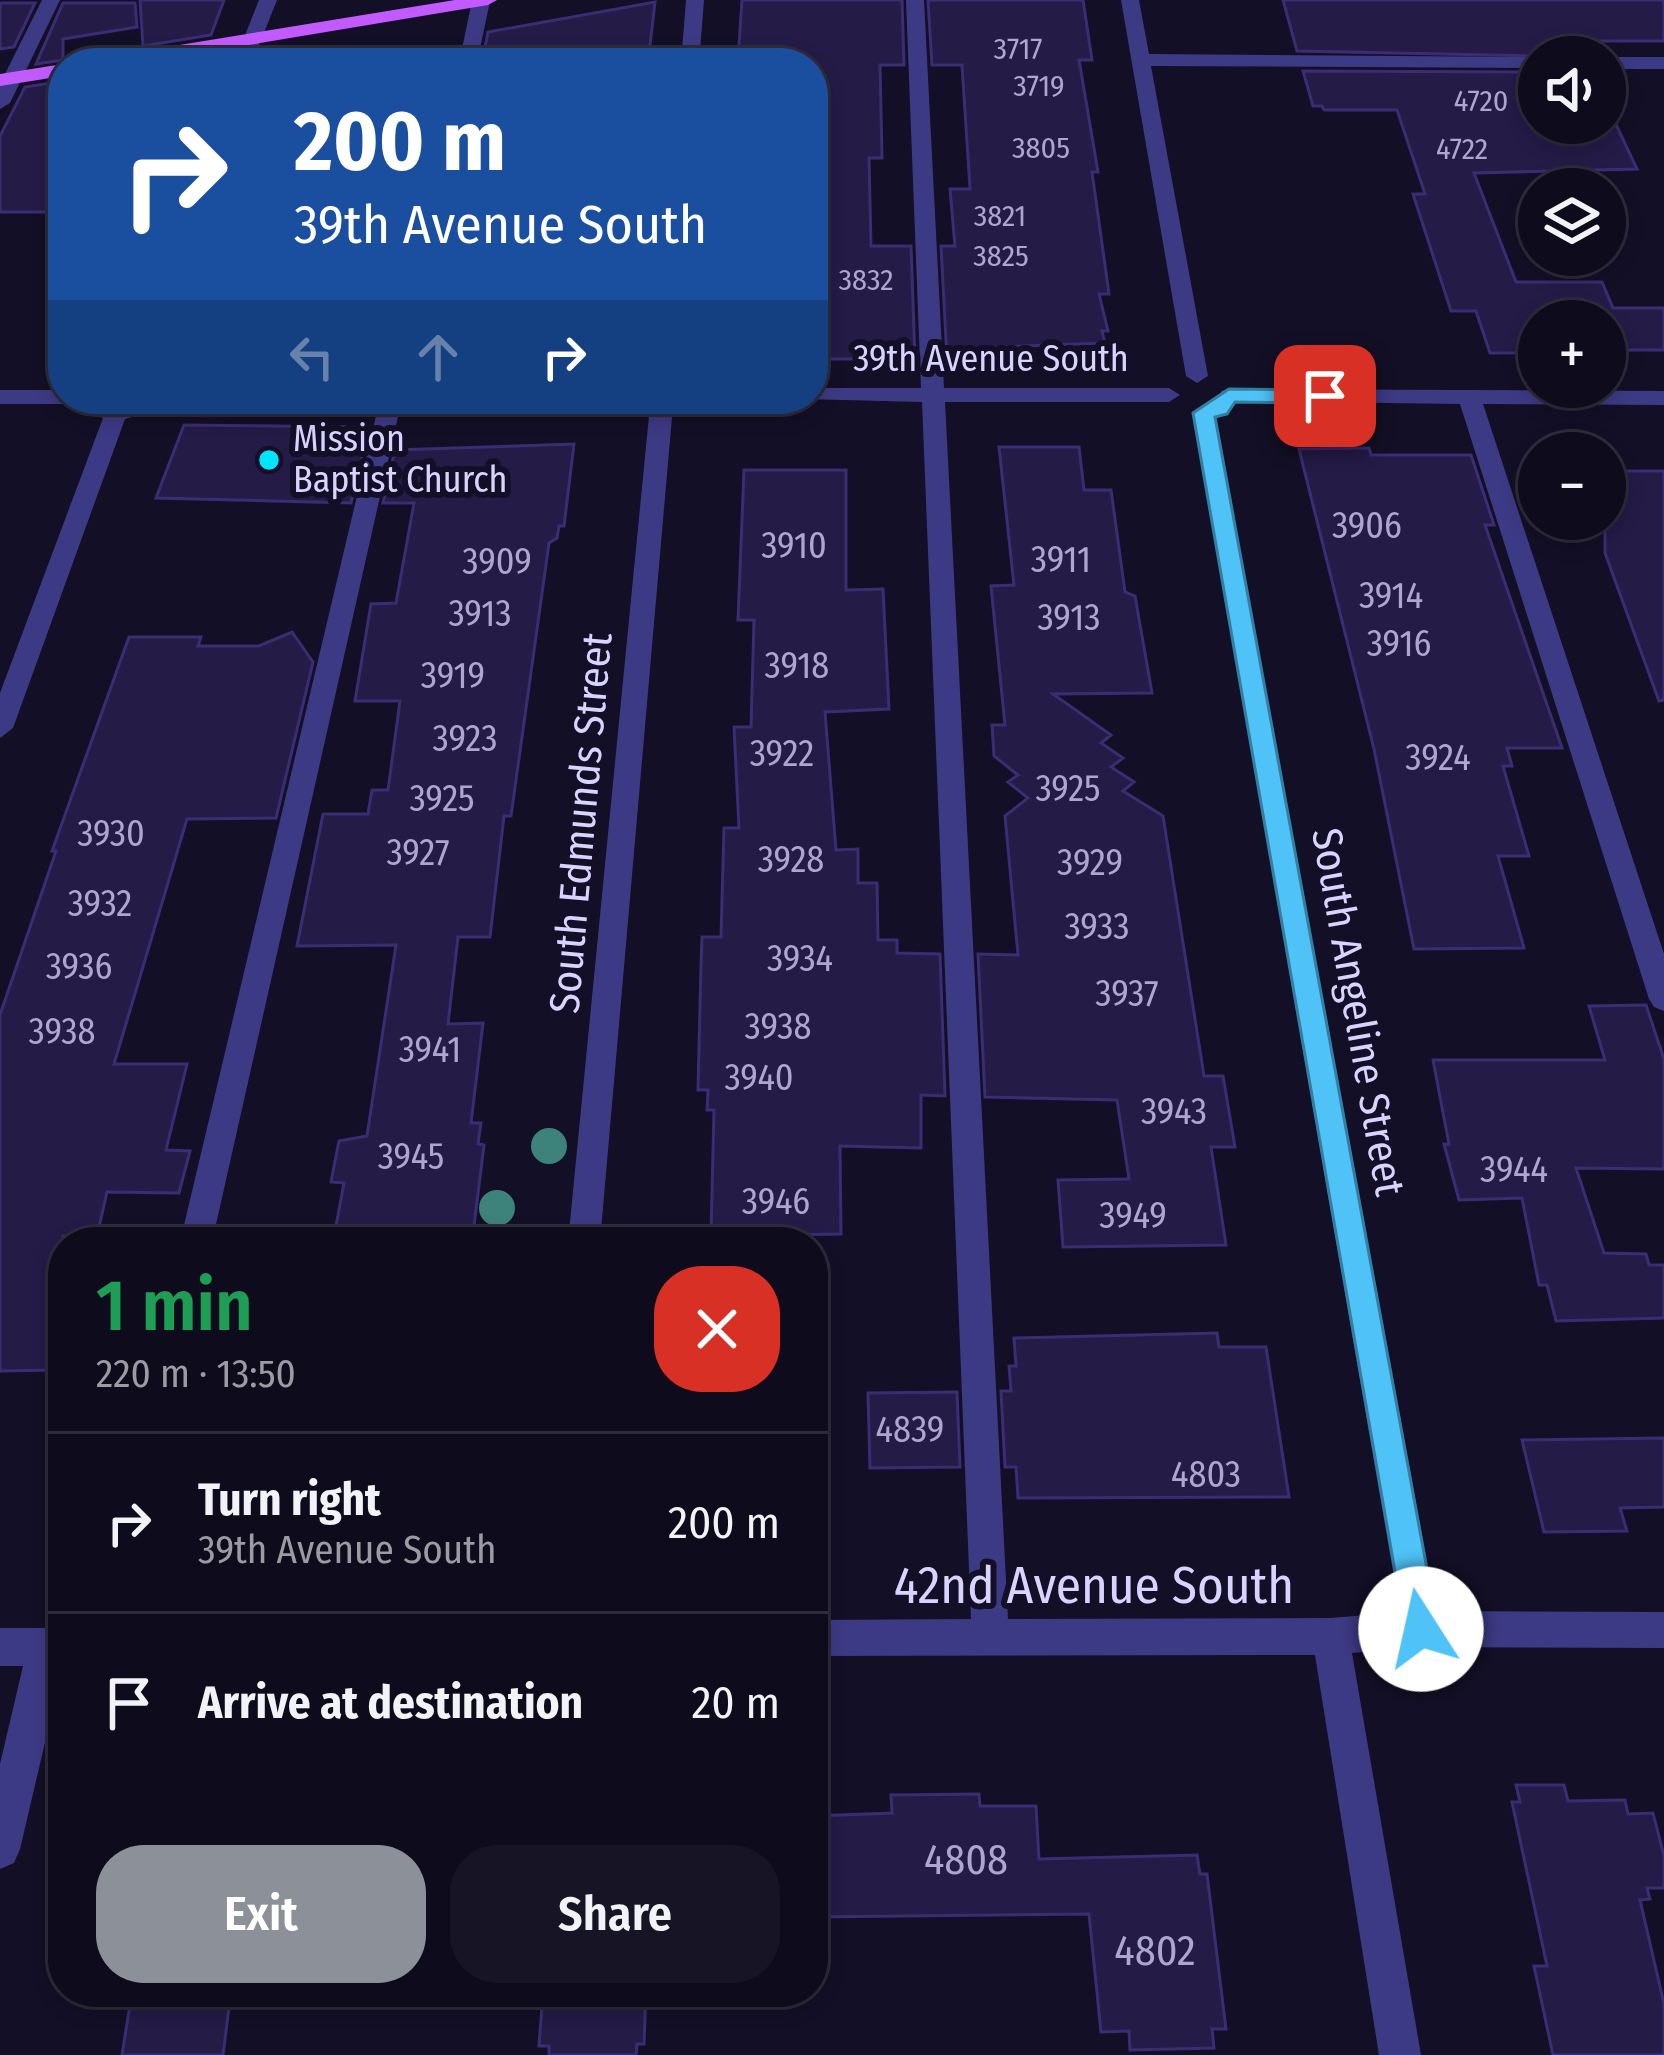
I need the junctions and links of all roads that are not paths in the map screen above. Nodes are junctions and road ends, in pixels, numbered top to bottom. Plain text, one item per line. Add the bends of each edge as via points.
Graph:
1 (51, 0) edge
2 (268, 0) edge
3 (484, 0) edge
4 (695, 0) edge
5 (915, 0) edge
6 (1130, 0) edge
7 (252, 39) junction
8 (197, 48) edge
9 (249, 48) edge
10 (472, 48) edge
11 (691, 48) edge
12 (1140, 60) junction
13 (1518, 62) edge
14 (1664, 63) edge
15 (1626, 69) edge
16 (48, 73) edge
17 (6, 80) edge
18 (0, 103) edge
19 (1197, 376) junction
20 (828, 395) edge
21 (1169, 395) junction
22 (930, 396) junction
23 (0, 397) edge
24 (48, 397) edge
25 (1469, 397) junction
26 (1664, 398) edge
27 (1216, 404) junction
28 (116, 414) edge
29 (389, 414) edge
30 (662, 414) edge
31 (0, 728) edge
32 (1664, 999) edge
33 (199, 1227) edge
34 (585, 1227) edge
35 (1421, 1629) junction
36 (1664, 1630) edge
37 (1331, 1636) junction
38 (990, 1637) junction
39 (828, 1638) edge
40 (0, 1647) edge
41 (48, 1647) edge
42 (48, 1673) edge
43 (0, 1849) edge
44 (1400, 2055) edge

1 - 17 street
2 - 7 street
3 - 7 main road
3 - 10 street
4 - 11 street
5 - 22 street
6 - 12 street
7 - 8 main road
7 - 9 street
12 - 13 street
12 - 19 street
14 - 15 street
16 - 17 main road
17 - 18 street
19 - 21 street via 1175,381
19 - 27 street via 1219,382
20 - 22 street, 39th Avenue South
21 - 22 street, 39th Avenue South
21 - 27 street via 1180,408
22 - 38 street
23 - 24 street
25 - 26 street
25 - 27 street
25 - 32 street
27 - 35 street, South Angeline Street
28 - 31 street
29 - 33 street
30 - 34 street, South Edmunds Street
35 - 36 street, 42nd Avenue South
35 - 37 street, 42nd Avenue South
37 - 38 street, 42nd Avenue South
37 - 44 street
38 - 39 street, 42nd Avenue South
40 - 41 street
42 - 43 street

